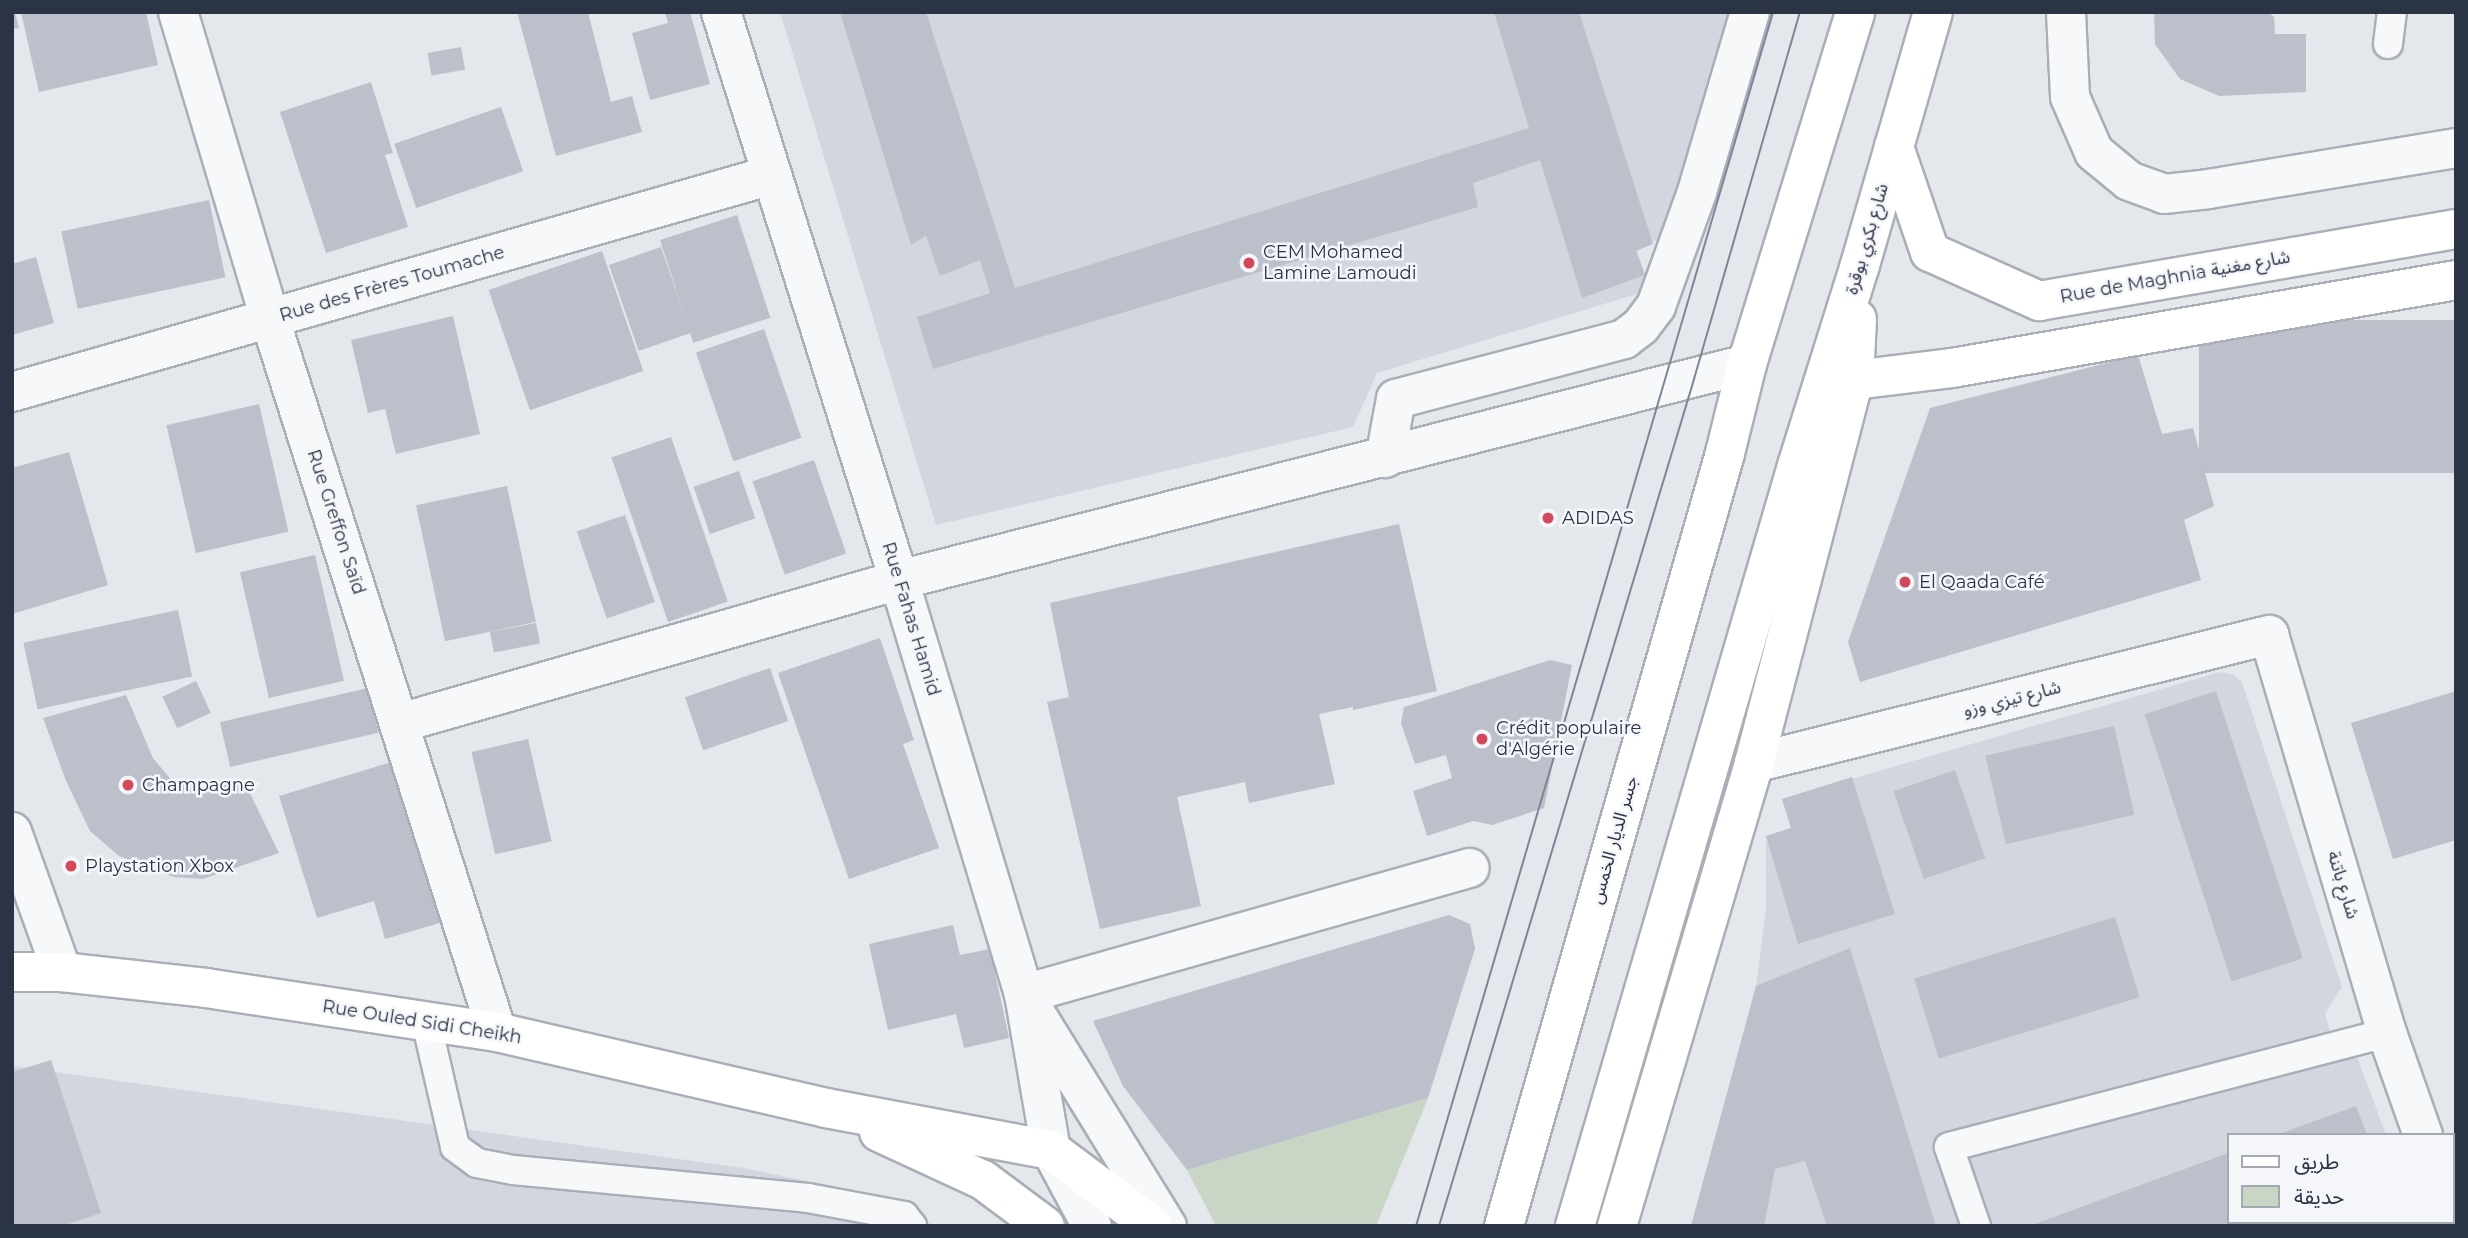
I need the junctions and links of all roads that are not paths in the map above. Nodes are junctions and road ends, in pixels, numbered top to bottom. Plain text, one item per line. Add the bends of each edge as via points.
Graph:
1 (178, 12) edge
2 (720, 12) edge
3 (1750, 12) edge
4 (1855, 12) edge
5 (1933, 12) edge
6 (2067, 12) edge
7 (2392, 12) edge
8 (2388, 44) dead end
9 (1894, 147) junction
10 (2456, 148) edge
11 (772, 175) junction
12 (2456, 229) edge
13 (1860, 265) junction
14 (2456, 280) edge
15 (270, 319) junction
16 (1747, 364) junction
17 (1854, 380) junction
18 (12, 392) edge
19 (1385, 458) junction
20 (899, 580) junction
21 (2269, 635) joint
22 (400, 723) junction
23 (1754, 764) junction
24 (12, 832) edge
25 (1470, 868) dead end
26 (12, 972) edge
27 (62, 972) junction
28 (1024, 994) junction
29 (426, 1021) junction
30 (497, 1032) junction
31 (2387, 1033) junction
32 (826, 1108) junction
33 (2422, 1133) edge
34 (1051, 1150) junction
35 (912, 1226) edge
36 (1045, 1226) edge
37 (1092, 1226) edge
38 (1153, 1226) edge
39 (1167, 1226) edge
40 (1504, 1226) edge
41 (1575, 1226) edge
42 (1617, 1226) edge
43 (1976, 1226) edge

1 - 15 street, Rue Greffon Saïd
2 - 11 street, Rue Fahas Hamid
3 - 19 street via 1697,192 1656,306 1641,326 1624,339 1396,399
4 - 16 main road
5 - 9 main road, شارع بكري بوقرة
6 - 10 street via 2070,97 2094,152 2129,181 2164,194
7 - 8 lane
9 - 12 main road, Rue de Maghnia شارع مغنية via 1930,252 2039,301
9 - 13 main road, شارع بكري بوقرة
11 - 15 street, Rue des Frères Toumache
11 - 20 street, Rue Fahas Hamid
13 - 17 main road
13 - 41 main road, شارع بكري بوقرة
14 - 17 main road via 1952,368
15 - 18 street, Rue des Frères Toumache
15 - 22 street, Rue Greffon Saïd
16 - 19 street
16 - 40 main road, جسر الديار الخمس
17 - 23 main road
19 - 20 street
20 - 22 street
20 - 28 street, Rue Fahas Hamid
21 - 23 street, شارع تيزي وزو
21 - 31 street, شارع باتنة
22 - 30 street, Rue Greffon Saïd
23 - 42 main road
24 - 27 street
25 - 28 street
26 - 27 main road, Rue Ouled Sidi Cheikh
27 - 29 main road, Rue Ouled Sidi Cheikh
28 - 34 street, Rue Fahas Hamid
28 - 39 street
29 - 30 main road, Rue Ouled Sidi Cheikh
29 - 35 lane via 455,1147 477,1163 808,1198 904,1216
30 - 32 main road, Rue Ouled Sidi Cheikh
31 - 33 street, شارع باتنة
31 - 43 lane via 1949,1147
32 - 34 main road, Rue Ouled Sidi Cheikh
32 - 36 main road, Rue Ouled Sidi Cheikh via 983,1180
34 - 37 street, Rue Fahas Hamid
34 - 38 main road, Rue Ouled Sidi Cheikh

